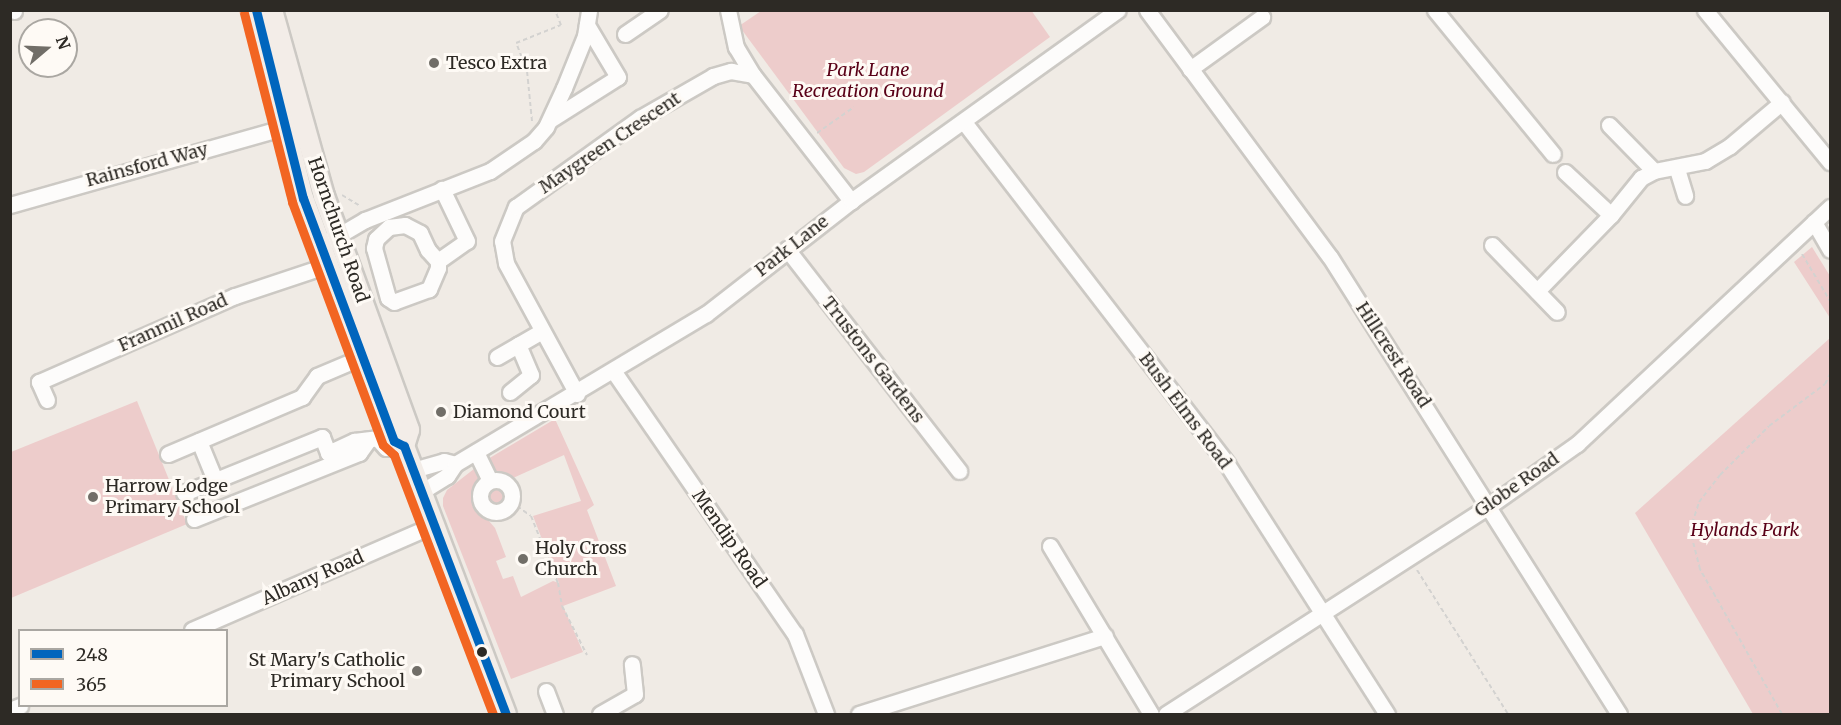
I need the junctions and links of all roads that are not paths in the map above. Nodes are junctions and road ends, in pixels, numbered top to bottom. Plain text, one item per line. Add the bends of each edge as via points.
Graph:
1 (256, 10) edge
2 (272, 10) edge
3 (660, 10) edge
4 (728, 10) edge
5 (1118, 10) edge
6 (1147, 10) edge
7 (1436, 10) edge
8 (1705, 10) edge
9 (1262, 17) dead end
10 (588, 18) edge
11 (625, 34) dead end
12 (1190, 69) junction
13 (753, 75) junction
14 (1782, 102) junction
15 (549, 120) junction
16 (964, 122) junction
17 (1609, 125) dead end
18 (284, 128) junction
19 (1553, 154) dead end
20 (1830, 162) edge
21 (1677, 169) junction
22 (1565, 171) dead end
23 (1654, 171) junction
24 (442, 189) junction
25 (1685, 196) dead end
26 (851, 201) junction
27 (10, 205) edge
28 (1830, 207) edge
29 (1611, 215) junction
30 (1814, 222) junction
31 (340, 236) junction
32 (321, 244) junction
33 (1492, 246) dead end
34 (787, 249) junction
35 (1830, 250) edge
36 (438, 261) junction
37 (328, 265) junction
38 (1537, 291) junction
39 (1557, 312) dead end
40 (542, 331) junction
41 (518, 345) junction
42 (362, 357) junction
43 (497, 357) dead end
44 (614, 372) junction
45 (510, 392) dead end
46 (577, 394) junction
47 (47, 400) dead end
48 (199, 441) junction
49 (367, 442) junction
50 (400, 445) junction
51 (476, 452) junction
52 (168, 454) dead end
53 (455, 464) junction
54 (413, 470) junction
55 (959, 471) dead end
56 (215, 480) junction
57 (490, 481) junction
58 (421, 492) junction
59 (183, 493) dead end
60 (1489, 506) junction
61 (194, 519) dead end
62 (433, 525) junction
63 (1050, 546) dead end
64 (1322, 613) junction
65 (194, 629) edge
66 (1105, 636) junction
67 (632, 664) dead end
68 (546, 691) dead end
69 (506, 714) edge
70 (555, 714) edge
71 (600, 714) edge
72 (826, 714) edge
73 (859, 714) edge
74 (1150, 714) edge
75 (1166, 714) edge
76 (1387, 714) edge
77 (1619, 714) edge

1 - 18 main road, Hornchurch Road
2 - 31 main road, Hornchurch Road via 297,110
3 - 11 street
4 - 13 street via 736,47
5 - 16 street, Park Lane
6 - 12 street, Hillcrest Road
7 - 19 street
8 - 14 street
9 - 12 street
10 - 15 street
10 - 15 street via 618,77
12 - 60 street, Hillcrest Road via 1330,257
13 - 26 street
13 - 40 street, Maygreen Crescent via 731,71 713,76 640,118 516,207 501,249
14 - 20 street
14 - 21 street via 1730,146 1705,161
15 - 24 street via 519,155
16 - 26 street, Park Lane
16 - 64 street, Bush Elms Road via 1227,465
17 - 23 street
18 - 27 street, Rainsford Way
18 - 32 main road, Hornchurch Road
21 - 23 street
21 - 25 street
22 - 29 street
23 - 29 street via 1641,178
24 - 31 street via 365,220
24 - 36 street via 466,241
26 - 34 street, Park Lane
28 - 30 street, Globe Road
29 - 38 street
30 - 35 street
30 - 60 street, Globe Road via 1577,444
31 - 32 street
31 - 50 main road, Hornchurch Road via 409,430
32 - 37 main road, Hornchurch Road
33 - 38 street
34 - 44 street, Park Lane via 706,314
34 - 55 street, Trustons Gardens
36 - 36 street via 433,286 394,302 388,298 374,248 382,232 405,225 416,228
37 - 42 main road, Hornchurch Road
37 - 47 street, Franmil Road via 235,296 39,382
38 - 39 street
40 - 41 street
40 - 46 street, Maygreen Crescent
41 - 43 street
41 - 45 street via 531,375
42 - 48 street via 317,376 302,397
42 - 50 main road, Hornchurch Road
44 - 46 street, Park Lane
44 - 72 street, Mendip Road via 795,634
46 - 51 street, Park Lane
48 - 52 street
48 - 56 street
49 - 50 street via 377,438 386,448
49 - 56 street via 354,441 328,453 322,437
49 - 61 street via 359,453
50 - 54 main road, Hornchurch Road
51 - 53 street, Park Lane
51 - 57 street
53 - 54 street, Park Lane via 444,461
53 - 58 street, Park Lane via 447,476
54 - 58 main road, Hornchurch Road
56 - 59 street
57 - 57 street via 480,493 484,508 499,512 511,502 512,492 506,483
58 - 62 main road, Hornchurch Road
60 - 64 street, Globe Road
60 - 77 street, Hillcrest Road
62 - 65 street, Albany Road
62 - 69 main road, Hornchurch Road
63 - 66 street
64 - 75 street, Globe Road
64 - 76 street, Bush Elms Road
66 - 73 street
66 - 74 street
67 - 71 street via 635,694
68 - 70 street

